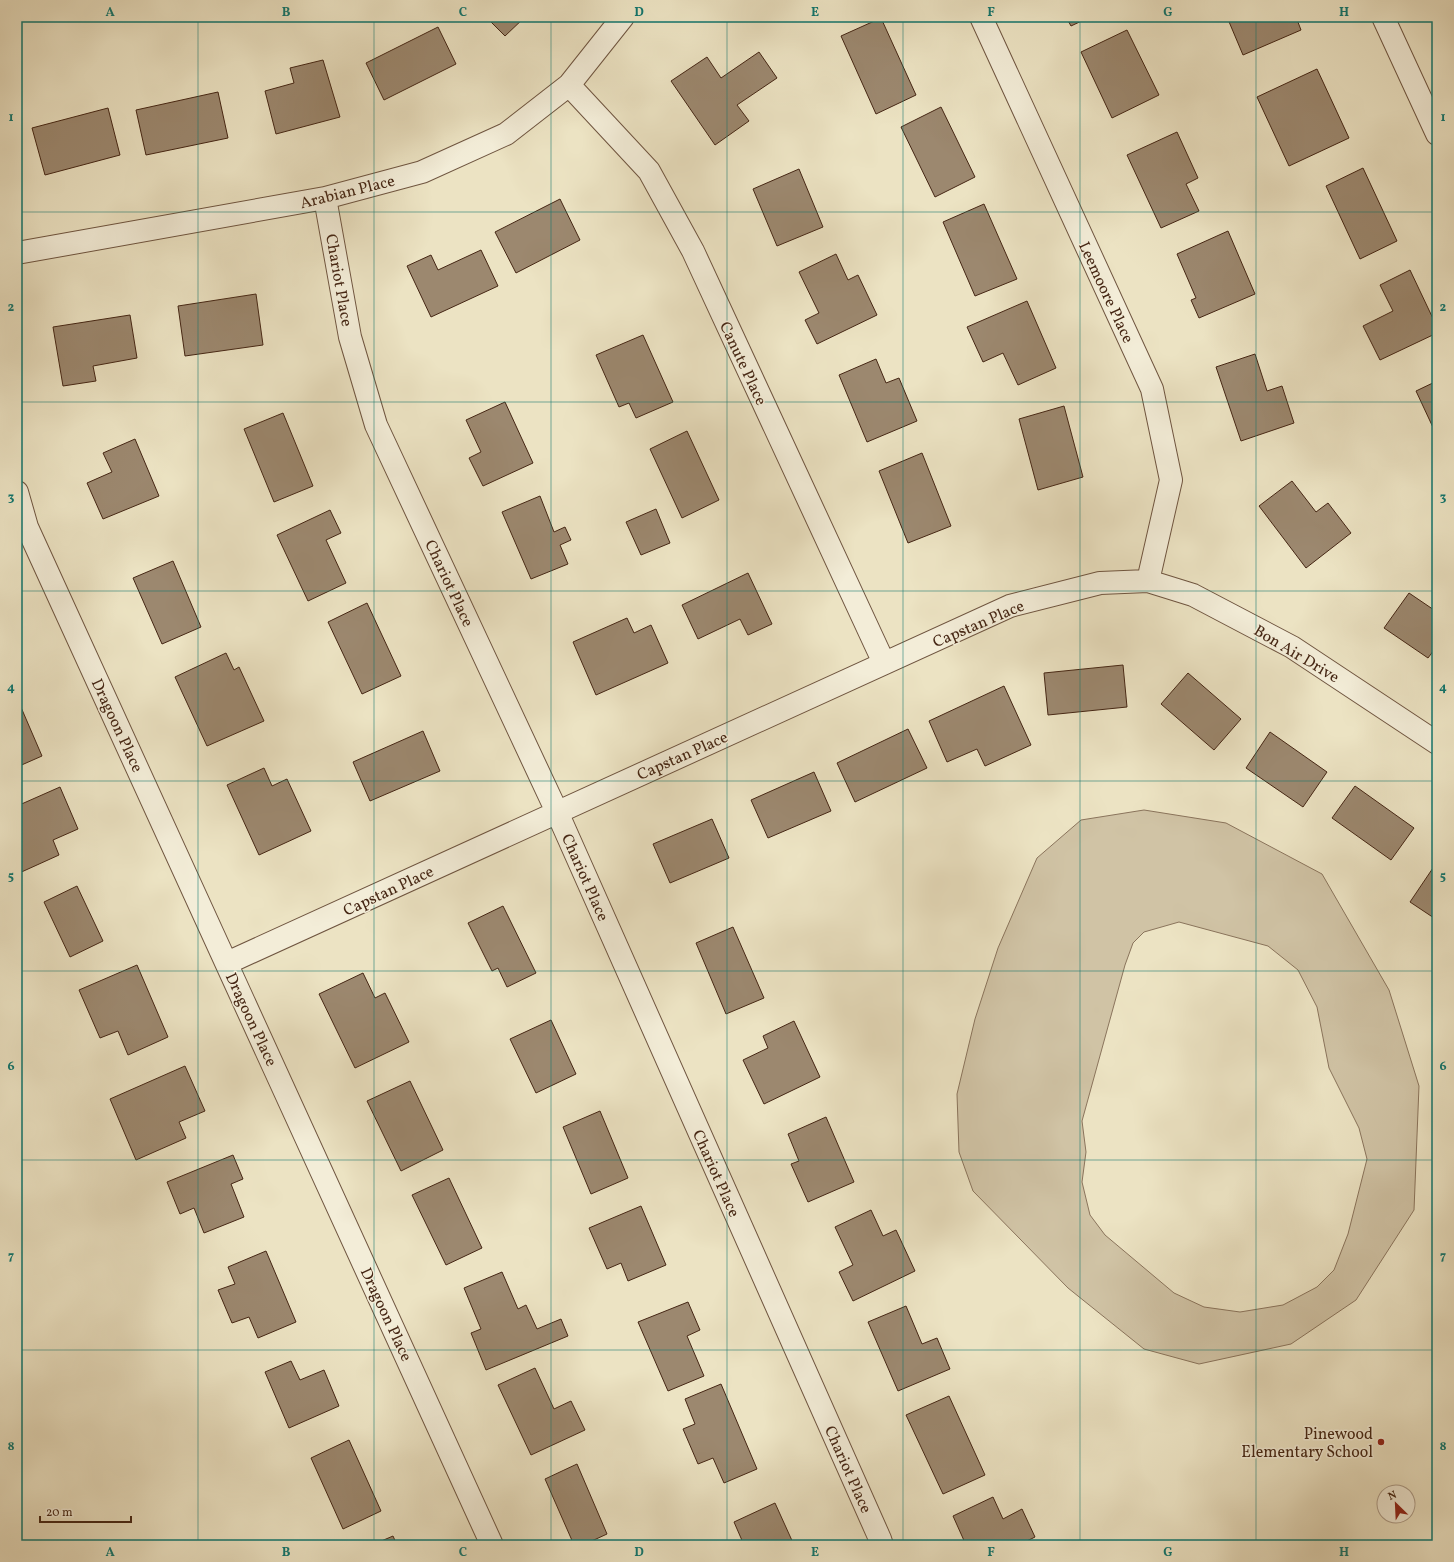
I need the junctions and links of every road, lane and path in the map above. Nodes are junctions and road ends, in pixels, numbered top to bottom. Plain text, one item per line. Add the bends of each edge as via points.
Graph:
1 (623, 17) edge
2 (981, 17) edge
3 (1383, 17) edge
4 (568, 85) junction
5 (1437, 134) edge
6 (325, 198) junction
7 (17, 253) edge
8 (17, 492) edge
9 (1148, 581) junction
10 (884, 663) junction
11 (1437, 743) edge
12 (557, 812) junction
13 (227, 963) junction
14 (492, 1545) edge
15 (882, 1545) edge

1 - 4 street, Arabian Place
2 - 9 street, Leemoore Place via 1152,389 1171,480
3 - 5 street
4 - 6 street, Arabian Place via 506,134 422,172
4 - 10 street, Canute Place via 649,171 693,251
6 - 7 street, Arabian Place
6 - 12 street, Chariot Place via 350,337 376,425
8 - 13 street, Dragoon Place via 27,526
9 - 10 street, Capstan Place via 1100,583 1010,606
9 - 11 street, Bon Air Drive via 1193,595 1292,647
10 - 12 street, Capstan Place
12 - 13 street, Capstan Place
12 - 15 street, Chariot Place
13 - 14 street, Dragoon Place

